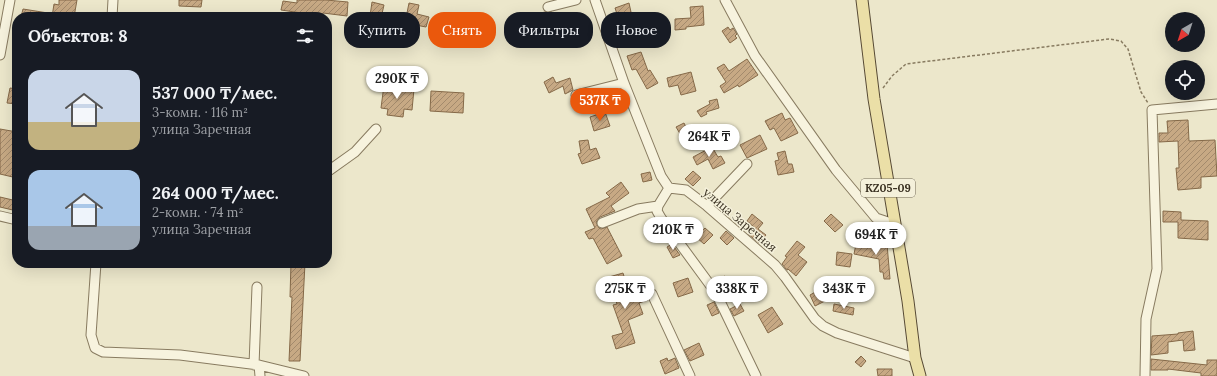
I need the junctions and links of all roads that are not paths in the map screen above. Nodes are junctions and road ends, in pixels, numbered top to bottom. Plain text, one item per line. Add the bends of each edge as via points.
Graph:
1 (10, 0) edge
2 (113, 0) edge
3 (576, 0) edge
4 (595, 0) edge
5 (725, 0) edge
6 (862, 0) edge
7 (548, 7) dead end
8 (112, 12) edge
9 (0, 55) edge
10 (624, 83) junction
11 (576, 95) dead end
12 (1217, 104) edge
13 (376, 129) dead end
14 (747, 164) dead end
15 (332, 168) edge
16 (669, 188) junction
17 (658, 206) junction
18 (707, 206) junction
19 (0, 216) edge
20 (12, 219) edge
21 (602, 223) dead end
22 (894, 224) junction
23 (96, 268) edge
24 (256, 287) dead end
25 (652, 294) dead end
26 (915, 358) junction
27 (257, 365) junction
28 (260, 376) edge
29 (304, 376) edge
30 (690, 376) edge
31 (756, 376) edge
32 (920, 376) edge
33 (1145, 376) edge

1 - 9 street
2 - 8 street
3 - 7 street
4 - 10 street
5 - 22 street via 755,56 836,170 876,218
6 - 22 main road, KZ05-09 via 874,99
10 - 11 street
10 - 16 street via 661,176
12 - 33 street via 1152,110 1157,269 1146,319
13 - 15 street via 355,152
14 - 18 street
16 - 17 street
16 - 18 street, улица Заречная via 686,190
17 - 21 street via 638,209
17 - 31 street via 657,211 661,218 716,293
18 - 26 street, улица Заречная via 775,265 815,320 823,326 837,333
19 - 20 street
22 - 26 main road, KZ05-09
23 - 27 street via 91,335 95,348 103,352 180,355
24 - 27 street
25 - 30 street
26 - 32 main road, KZ05-09
27 - 28 street
27 - 29 street

